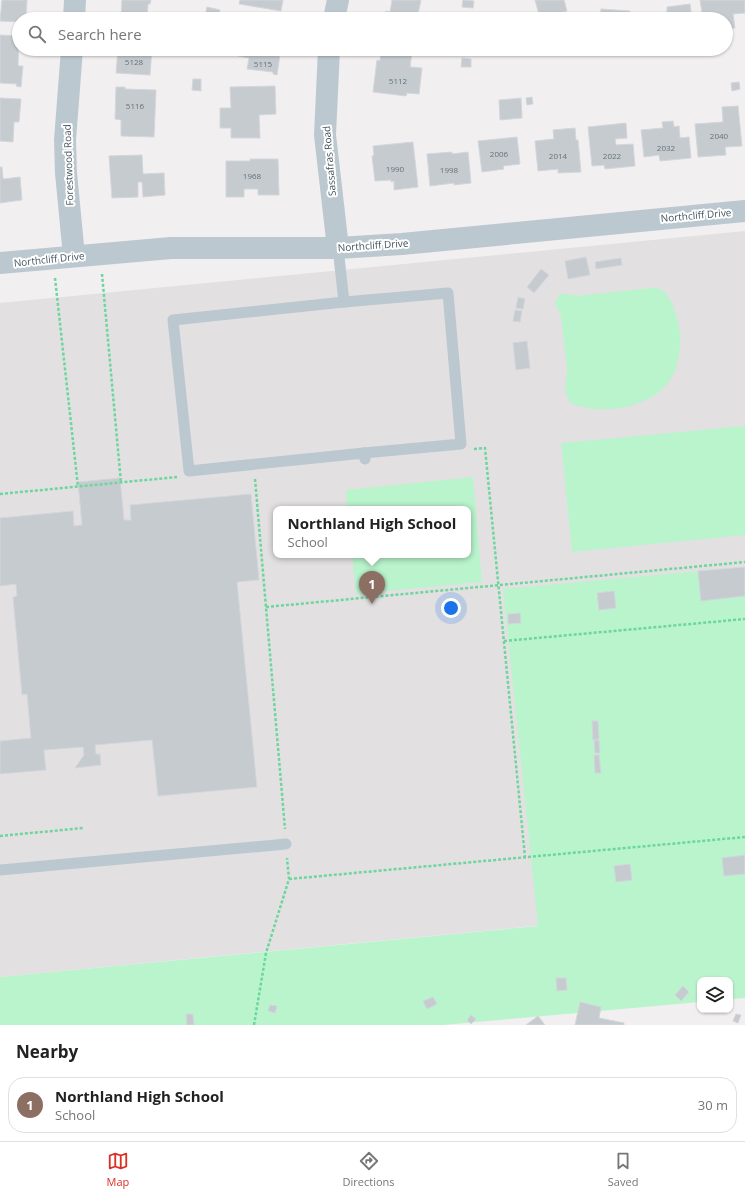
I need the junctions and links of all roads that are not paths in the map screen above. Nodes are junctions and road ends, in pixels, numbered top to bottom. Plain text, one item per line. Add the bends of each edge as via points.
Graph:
1 (75, 0) edge
2 (338, 0) edge
3 (74, 12) edge
4 (335, 12) edge
5 (71, 56) edge
6 (329, 56) edge
7 (745, 211) edge
8 (338, 248) junction
9 (64, 257) junction
10 (0, 263) edge
11 (344, 302) junction
12 (286, 844) road end
13 (0, 870) edge

1 - 3 street
2 - 4 street
5 - 9 street, Forestwood Road via 65,140
6 - 8 street, Sassafras Road via 325,135
7 - 8 street, Northcliff Drive
8 - 9 street, Northcliff Drive via 171,248
8 - 11 lane
9 - 10 street, Northcliff Drive
11 - 11 lane via 173,320 189,471 365,456 461,444 448,293
12 - 13 lane

